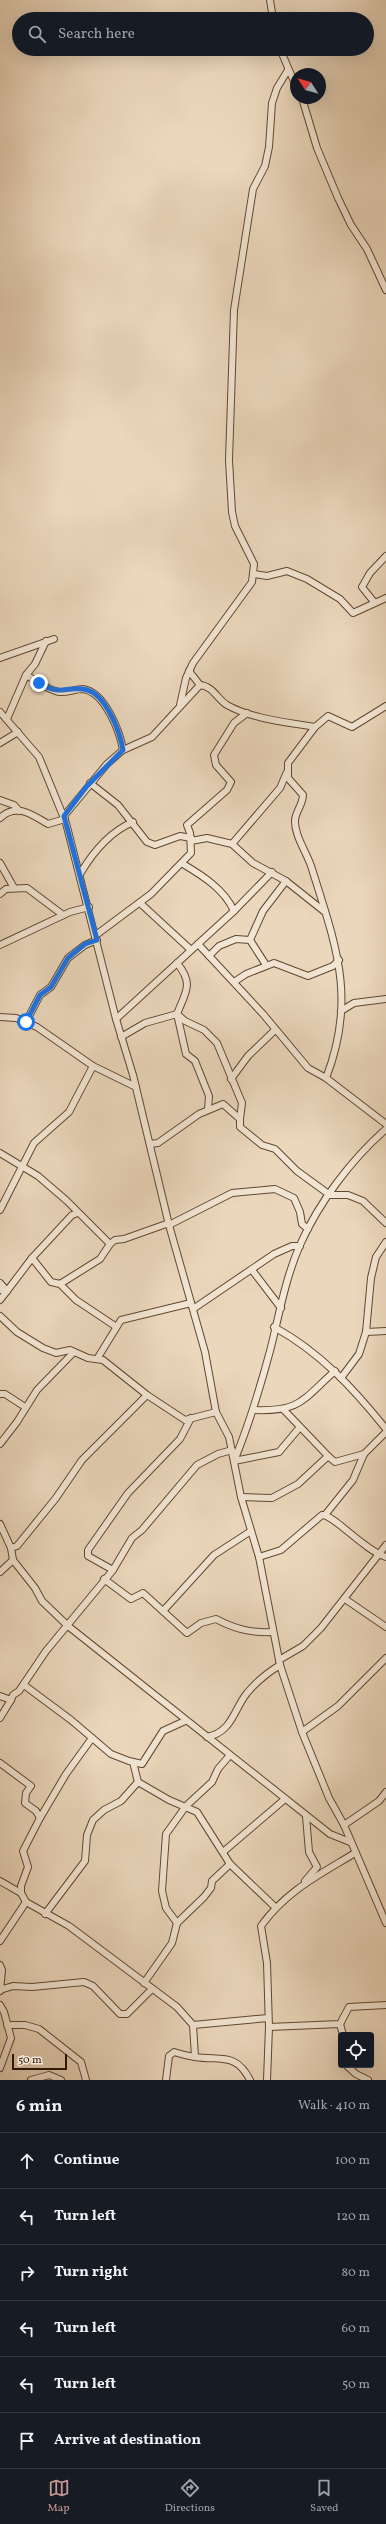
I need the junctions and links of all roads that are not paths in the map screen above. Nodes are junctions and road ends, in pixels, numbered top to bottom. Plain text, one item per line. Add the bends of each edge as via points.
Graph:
1 (270, 0) edge
2 (272, 12) edge
3 (283, 56) edge
4 (288, 70) junction
5 (290, 74) edge
6 (304, 104) edge
7 (386, 290) edge
8 (386, 556) edge
9 (254, 574) junction
10 (386, 598) edge
11 (374, 602) junction
12 (54, 639) dead end
13 (46, 641) junction
14 (0, 658) edge
15 (189, 671) junction
16 (26, 675) junction
17 (200, 685) junction
18 (180, 705) junction
19 (386, 706) edge
20 (0, 712) edge
21 (247, 713) junction
22 (7, 719) junction
23 (315, 727) junction
24 (18, 732) junction
25 (0, 743) edge
26 (123, 750) junction
27 (289, 768) junction
28 (90, 783) junction
29 (0, 800) edge
30 (19, 811) junction
31 (0, 818) edge
32 (64, 818) junction
33 (133, 822) junction
34 (191, 840) junction
35 (232, 844) junction
36 (0, 863) edge
37 (183, 864) junction
38 (272, 872) junction
39 (80, 874) junction
40 (286, 881) junction
41 (14, 888) junction
42 (0, 894) edge
43 (140, 903) junction
44 (89, 906) junction
45 (234, 912) junction
46 (326, 912) junction
47 (63, 915) junction
48 (97, 938) junction
49 (250, 940) junction
50 (198, 944) junction
51 (0, 945) edge
52 (191, 950) junction
53 (209, 956) junction
54 (338, 960) junction
55 (177, 964) junction
56 (266, 965) junction
57 (234, 982) junction
58 (386, 999) edge
59 (341, 1011) junction
60 (177, 1014) junction
61 (2, 1019) edge
62 (116, 1019) junction
63 (26, 1022) junction
64 (275, 1030) junction
65 (121, 1037) junction
66 (92, 1066) junction
67 (326, 1078) junction
68 (231, 1079) junction
69 (136, 1087) junction
70 (208, 1109) junction
71 (240, 1119) junction
72 (386, 1124) edge
73 (386, 1128) edge
74 (150, 1144) junction
75 (0, 1153) edge
76 (20, 1166) junction
77 (330, 1195) junction
78 (0, 1210) edge
79 (78, 1213) junction
80 (386, 1223) edge
81 (169, 1224) junction
82 (308, 1229) junction
83 (386, 1242) edge
84 (110, 1244) junction
85 (300, 1246) junction
86 (32, 1258) junction
87 (252, 1270) junction
88 (0, 1283) edge
89 (60, 1284) junction
90 (0, 1290) edge
91 (7, 1291) junction
92 (0, 1300) edge
93 (192, 1306) junction
94 (281, 1308) junction
95 (0, 1316) edge
96 (115, 1326) junction
97 (274, 1327) junction
98 (386, 1331) edge
99 (366, 1332) junction
100 (74, 1352) junction
101 (97, 1359) junction
102 (334, 1371) junction
103 (342, 1378) junction
104 (0, 1394) edge
105 (147, 1395) junction
106 (25, 1407) junction
107 (283, 1409) junction
108 (253, 1410) junction
109 (216, 1412) junction
110 (191, 1418) junction
111 (300, 1427) junction
112 (386, 1430) edge
113 (0, 1444) edge
114 (232, 1450) junction
115 (364, 1454) junction
116 (329, 1457) junction
117 (234, 1461) junction
118 (241, 1497) junction
119 (325, 1515) junction
120 (0, 1524) edge
121 (251, 1531) junction
122 (386, 1545) edge
123 (11, 1548) junction
124 (379, 1555) junction
125 (259, 1557) junction
126 (386, 1557) edge
127 (13, 1560) junction
128 (113, 1570) junction
129 (0, 1572) edge
130 (104, 1579) junction
131 (345, 1598) junction
132 (164, 1611) junction
133 (68, 1626) junction
134 (386, 1627) edge
135 (272, 1632) junction
136 (386, 1658) edge
137 (280, 1663) junction
138 (24, 1685) junction
139 (0, 1696) edge
140 (11, 1700) junction
141 (0, 1718) edge
142 (186, 1721) junction
143 (302, 1732) junction
144 (207, 1736) junction
145 (92, 1738) junction
146 (230, 1755) junction
147 (133, 1762) junction
148 (0, 1763) edge
149 (138, 1782) junction
150 (386, 1792) edge
151 (285, 1799) junction
152 (186, 1806) junction
153 (306, 1816) junction
154 (40, 1818) junction
155 (344, 1825) junction
156 (350, 1842) junction
157 (223, 1852) junction
158 (355, 1853) junction
159 (230, 1864) junction
160 (0, 1881) edge
161 (301, 1886) junction
162 (21, 1893) junction
163 (26, 1902) junction
164 (275, 1907) junction
165 (45, 1914) junction
166 (177, 1923) junction
167 (386, 1924) edge
168 (0, 1941) edge
169 (0, 1965) edge
170 (144, 1983) junction
171 (152, 1989) junction
172 (0, 1991) edge
173 (0, 2005) edge
174 (386, 2005) edge
175 (268, 2018) junction
176 (340, 2024) junction
177 (7, 2025) junction
178 (193, 2025) junction
179 (269, 2027) junction
180 (342, 2032) edge
181 (195, 2057) junction
182 (0, 2068) edge
183 (349, 2068) edge
184 (31, 2080) edge
185 (61, 2080) edge
186 (86, 2080) edge
187 (166, 2080) edge
188 (250, 2080) edge
189 (267, 2080) edge
190 (368, 2080) edge

1 - 2 street
3 - 4 street
4 - 5 street
4 - 9 street via 277,88 272,103 269,147 265,166 253,189 234,310 229,460 232,512 235,526 254,564
6 - 7 street via 316,148 338,198
8 - 11 street via 370,573 362,587
9 - 11 street via 267,576 287,571 307,579 340,600 353,613
9 - 15 street via 247,592 218,628
10 - 11 street
12 - 13 street
13 - 14 street
13 - 16 street via 38,660
15 - 17 street
15 - 18 street
16 - 22 street
16 - 26 street via 60,692 82,689 92,692 108,710 120,734
17 - 18 street
17 - 21 street via 209,688 223,703
18 - 26 street via 152,737
19 - 23 street via 352,727 328,716
20 - 22 street
21 - 23 street
21 - 34 street via 234,724 213,758 216,765 230,779 230,786 186,825
22 - 24 street
23 - 27 street via 293,755 288,763
24 - 25 street
24 - 32 street via 39,757
26 - 28 street
27 - 35 street via 280,788
27 - 46 street via 288,778 303,795 295,821
28 - 32 street
28 - 33 street via 118,805
29 - 30 street via 14,805
30 - 31 street via 9,811
30 - 32 street via 32,813 48,824
32 - 39 street
33 - 34 street via 147,842 156,845 180,836
33 - 39 street via 119,828 108,837 87,861
34 - 35 street via 207,838
34 - 37 street via 191,853
35 - 38 street via 253,863
36 - 41 street
37 - 43 street
37 - 45 street via 223,893
38 - 40 street
38 - 45 street
39 - 44 street
40 - 46 street
40 - 49 street via 263,911
41 - 42 street via 6,889
41 - 47 street via 27,888
43 - 48 street
43 - 52 street
44 - 47 street
44 - 48 street
45 - 50 street
46 - 54 street
47 - 51 street
48 - 62 street
48 - 63 street via 68,958 51,987 40,995
49 - 53 street via 236,939 219,946
49 - 56 street
50 - 52 street
50 - 53 street
52 - 55 street
53 - 57 street
54 - 56 street via 333,966 308,976 274,963
54 - 59 street
55 - 60 street via 185,972 188,986
55 - 62 street
56 - 57 street
57 - 64 street
58 - 59 street via 354,1003
59 - 67 street via 340,1034
60 - 65 street via 159,1018
60 - 68 street via 204,1030 217,1042
60 - 70 street via 186,1054 195,1061 209,1096
61 - 63 street via 16,1018
62 - 65 street
63 - 66 street via 37,1026
64 - 67 street via 308,1068
64 - 68 street via 248,1056
65 - 69 street
66 - 69 street
66 - 76 street via 69,1112 34,1143
67 - 72 street
68 - 71 street via 242,1103
69 - 74 street
70 - 71 street via 223,1104
70 - 74 street via 158,1143
71 - 77 street via 240,1127 246,1133 262,1145 275,1149 297,1171
73 - 77 street via 354,1160
74 - 81 street
75 - 76 street
76 - 78 street
76 - 79 street via 38,1176
77 - 80 street via 348,1195 363,1201
77 - 82 street
79 - 84 street
79 - 86 street via 72,1215
81 - 82 street via 232,1193 275,1189 294,1198 302,1224
81 - 84 street via 115,1240
81 - 93 street
82 - 85 street
83 - 99 street via 376,1257 371,1278
84 - 89 street via 100,1259
85 - 87 street via 282,1250
85 - 94 street
86 - 89 street via 51,1282
86 - 91 street
87 - 93 street
87 - 94 street
88 - 91 street
89 - 96 street via 76,1300
90 - 91 street
91 - 92 street
93 - 96 street via 121,1320
93 - 109 street via 205,1352
94 - 97 street
95 - 100 street via 17,1332 43,1348 56,1353 70,1350
96 - 101 street
97 - 102 street via 303,1343
97 - 108 street
98 - 99 street
99 - 103 street via 358,1354
100 - 101 street
100 - 106 street via 37,1390
101 - 105 street via 116,1369
102 - 103 street
102 - 107 street via 305,1399
103 - 112 street
104 - 106 street via 5,1394
105 - 110 street via 185,1420
105 - 123 street via 82,1460 56,1498 17,1546
106 - 113 street
107 - 108 street
107 - 111 street
108 - 117 street
109 - 110 street
109 - 114 street via 229,1437
110 - 128 street via 180,1439 128,1493 88,1550 88,1556
111 - 116 street
111 - 117 street via 279,1452
112 - 115 street
114 - 117 street
114 - 128 street via 197,1465 142,1530 132,1538
115 - 116 street via 335,1462
115 - 119 street via 353,1480
116 - 118 street via 298,1484 272,1498
117 - 118 street
118 - 121 street
119 - 124 street via 337,1521 346,1532
119 - 125 street via 281,1550
120 - 123 street
121 - 125 street
121 - 132 street via 214,1555
122 - 124 street
123 - 127 street
124 - 126 street
124 - 131 street
125 - 135 street
127 - 129 street
127 - 133 street via 42,1601
128 - 130 street
130 - 132 street via 131,1599 144,1593
130 - 133 street
131 - 134 street
131 - 137 street via 321,1628 303,1646
132 - 135 street via 187,1633 201,1623 216,1619 234,1629 255,1633
133 - 138 street via 46,1651
133 - 142 street
135 - 137 street
136 - 143 street via 338,1706
137 - 143 street
137 - 144 street via 254,1686 224,1730
138 - 140 street
138 - 145 street
139 - 140 street
140 - 141 street
142 - 144 street
142 - 147 street via 163,1731 142,1764
143 - 155 street via 329,1798
144 - 146 street
145 - 147 street via 111,1754
145 - 154 street via 66,1774
146 - 151 street
146 - 152 street via 218,1769 212,1782
147 - 149 street
148 - 154 street via 31,1786 26,1793 25,1803 36,1811
149 - 152 street via 169,1800
149 - 165 street via 121,1801 104,1810 93,1820 87,1835 86,1860
150 - 155 street via 379,1801
151 - 153 street
151 - 157 street
152 - 157 street via 197,1812
152 - 166 street via 166,1834 164,1851 162,1891 166,1908
153 - 156 street via 330,1834
153 - 161 street via 309,1852 317,1868
154 - 162 street via 23,1851 28,1867
155 - 156 street
156 - 158 street
157 - 159 street
158 - 161 street
158 - 167 street
159 - 164 street
159 - 166 street via 212,1882 204,1897
160 - 162 street
161 - 164 street
162 - 163 street
163 - 165 street
163 - 168 street
164 - 175 street via 260,1930 267,1955
165 - 170 street via 69,1926
166 - 170 street via 172,1942
169 - 172 street
170 - 171 street
171 - 172 street via 127,2014 120,2014 93,1986 84,1982 32,1987 13,1986
171 - 178 street via 177,2007
173 - 177 street
174 - 176 street via 349,2007
175 - 178 street
175 - 179 street
176 - 179 street
176 - 180 street
177 - 182 street via 11,2038
177 - 186 street via 25,2025 39,2029 82,2062
178 - 181 street
179 - 189 street
181 - 187 street via 171,2053
181 - 188 street via 224,2058 237,2062
183 - 190 street
184 - 185 street via 49,2075

